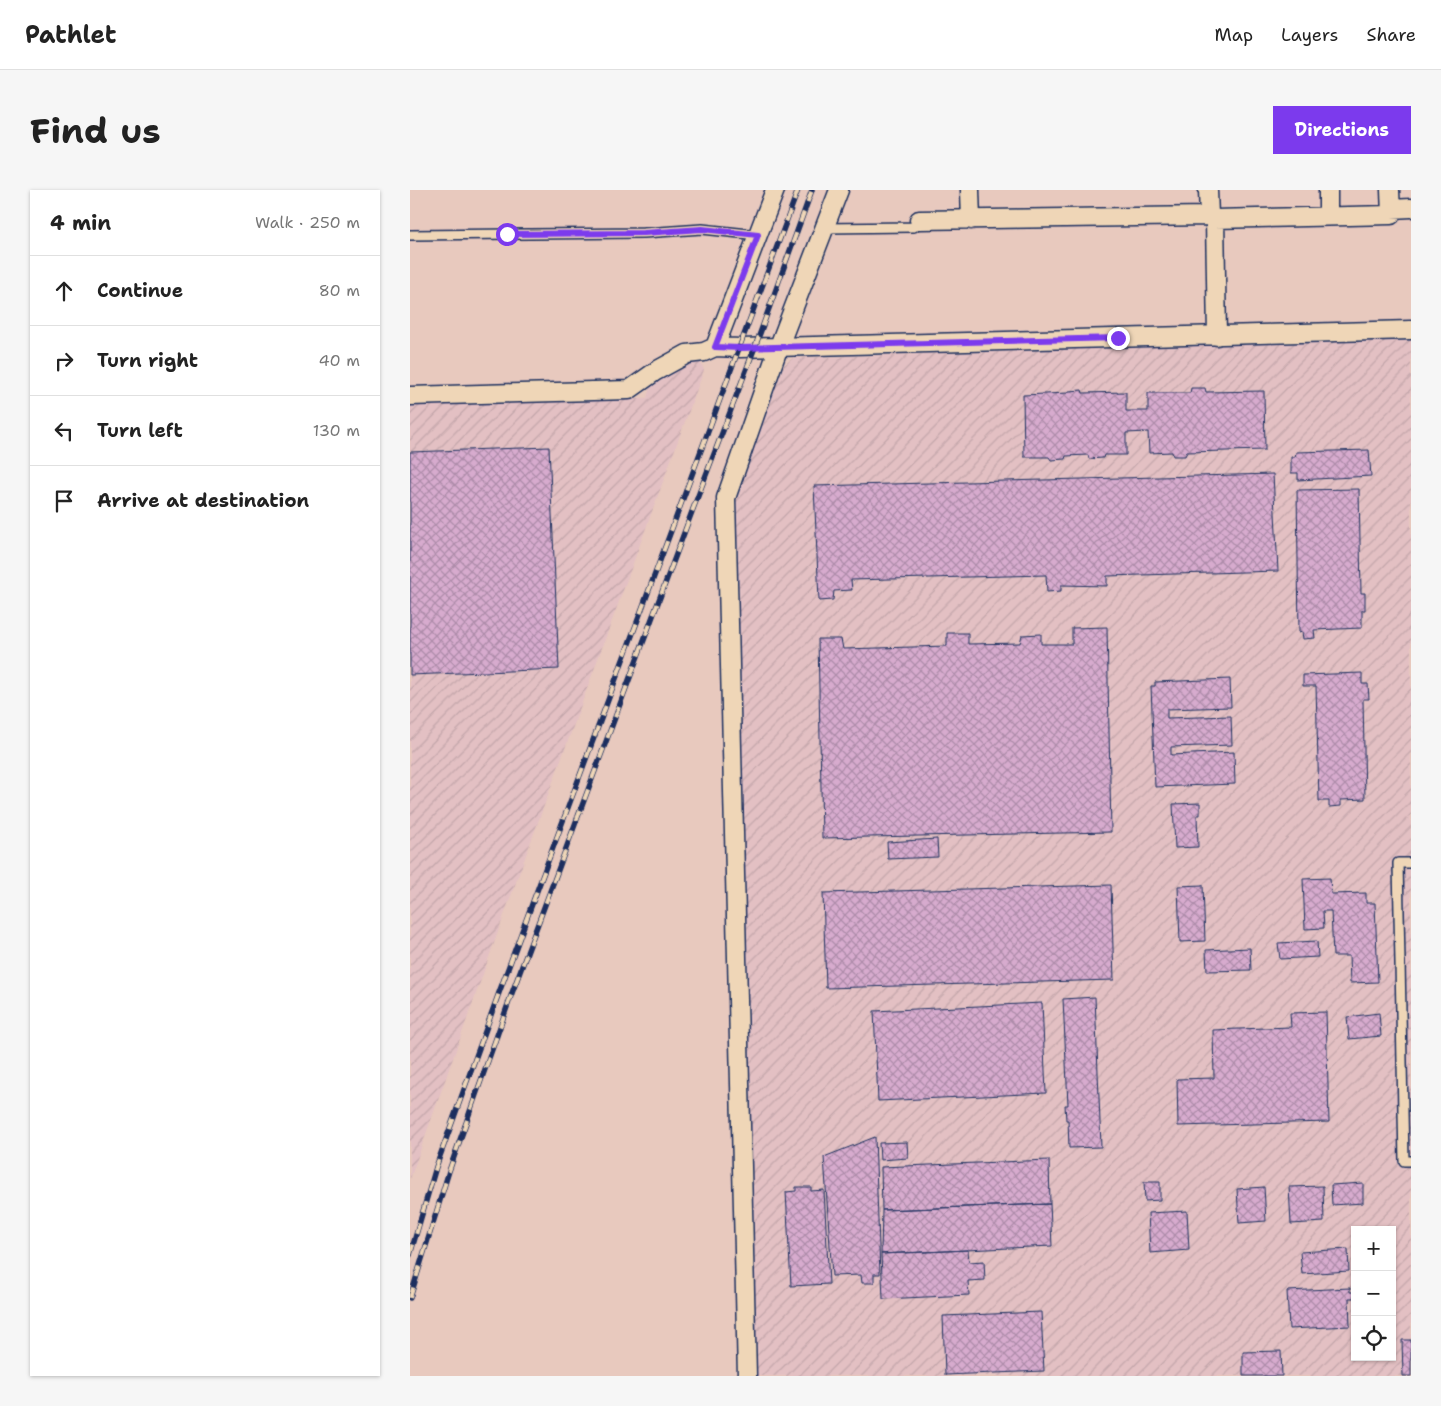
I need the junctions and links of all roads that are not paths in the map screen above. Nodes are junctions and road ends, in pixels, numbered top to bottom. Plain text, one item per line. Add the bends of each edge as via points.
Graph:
1 (775, 190) edge
2 (839, 190) edge
3 (970, 190) edge
4 (1208, 190) edge
5 (1328, 190) edge
6 (1390, 190) edge
7 (1411, 208) edge
8 (1391, 209) junction
9 (1328, 216) junction
10 (1212, 217) junction
11 (919, 220) joint
12 (971, 220) junction
13 (824, 228) junction
14 (410, 235) edge
15 (758, 235) junction
16 (1411, 330) edge
17 (1218, 336) junction
18 (779, 346) junction
19 (715, 347) junction
20 (410, 396) edge
21 (1411, 863) edge
22 (1411, 1160) edge
23 (747, 1376) edge

1 - 15 street
2 - 13 street
3 - 12 street
4 - 10 street
5 - 9 street
6 - 8 street
7 - 8 street
8 - 9 street via 1391,215
9 - 10 street
10 - 12 street
10 - 17 street
11 - 12 street
11 - 13 lane via 914,227
13 - 18 street
14 - 15 lane via 644,233 702,229
15 - 19 street
16 - 17 street
17 - 18 street
18 - 19 street
18 - 23 street via 726,498
19 - 20 street via 687,354 629,390
21 - 22 lane via 1398,864 1404,1161

